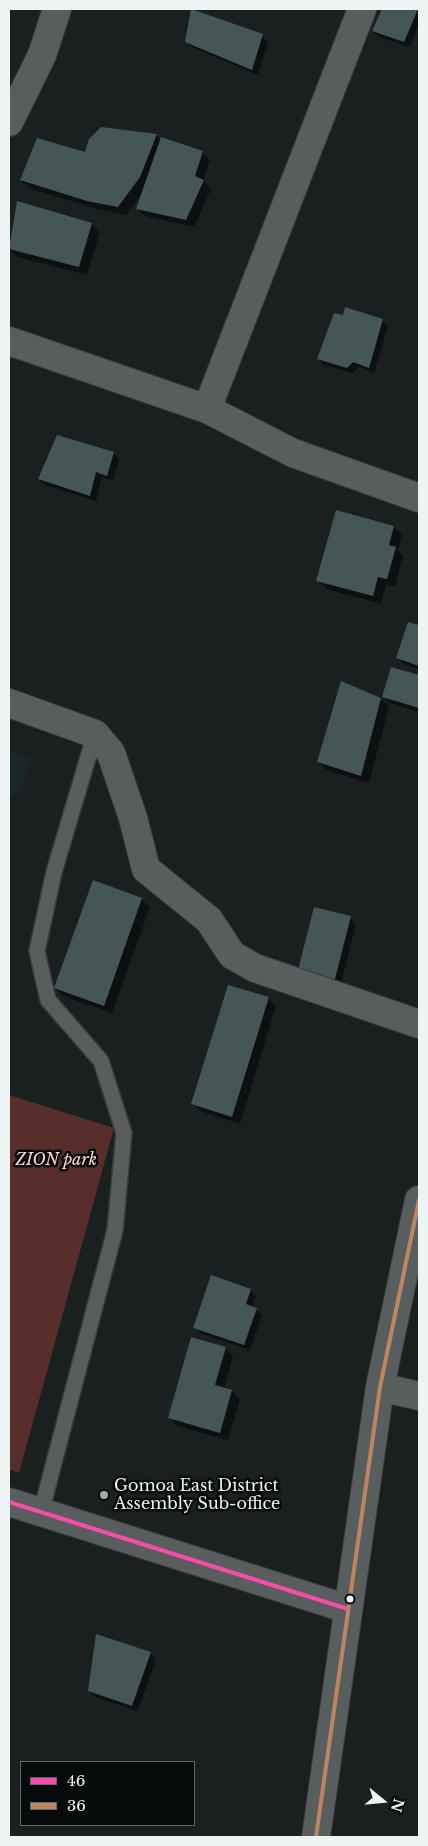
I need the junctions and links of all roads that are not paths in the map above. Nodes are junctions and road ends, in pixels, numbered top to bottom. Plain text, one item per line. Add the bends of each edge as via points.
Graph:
1 (57, 9) edge
2 (362, 9) edge
3 (9, 122) edge
4 (9, 342) edge
5 (207, 409) junction
6 (419, 498) edge
7 (9, 703) edge
8 (95, 734) junction
9 (419, 1024) edge
10 (419, 1200) edge
11 (380, 1387) junction
12 (419, 1396) edge
13 (9, 1502) edge
14 (41, 1512) junction
15 (348, 1609) junction
16 (316, 1837) edge

1 - 3 street via 42,55
2 - 5 street
4 - 5 street
5 - 6 street via 293,453
7 - 8 street
8 - 9 street via 111,753 146,869 209,920 232,955 255,968
8 - 14 lane via 54,872 37,951 48,1000 101,1061 124,1132 115,1230
10 - 11 street
11 - 12 street
11 - 15 street
13 - 14 street
14 - 15 street
15 - 16 street

